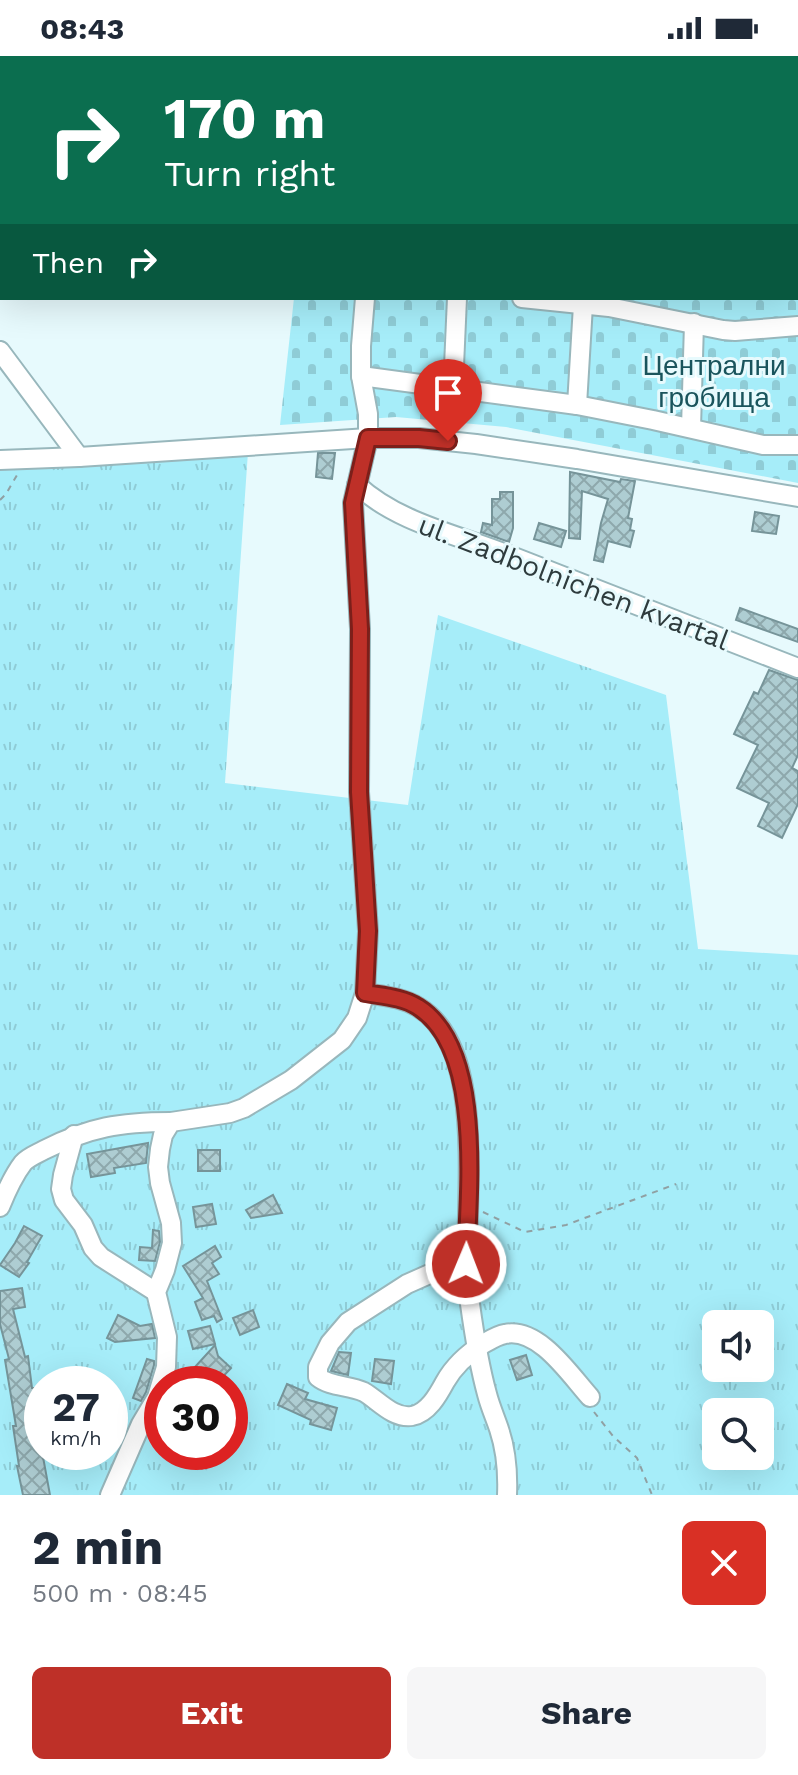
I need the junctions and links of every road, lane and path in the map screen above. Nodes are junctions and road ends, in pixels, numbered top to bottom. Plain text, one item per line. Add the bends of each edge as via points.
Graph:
1 (365, 300) edge
2 (457, 300) edge
3 (539, 300) edge
4 (610, 303) edge
5 (583, 305) junction
6 (694, 323) junction
7 (798, 326) edge
8 (0, 351) edge
9 (361, 376) junction
10 (453, 389) junction
11 (577, 405) junction
12 (691, 428) junction
13 (368, 438) junction
14 (798, 445) edge
15 (79, 457) junction
16 (0, 460) edge
17 (25, 460) junction
18 (357, 485) junction
19 (798, 497) edge
20 (0, 500) edge
21 (798, 668) edge
22 (365, 993) junction
23 (171, 1122) junction
24 (74, 1135) junction
25 (25, 1160) junction
26 (0, 1171) edge
27 (676, 1184) dead end
28 (468, 1204) junction
29 (0, 1207) edge
30 (466, 1264) junction
31 (156, 1292) junction
32 (478, 1348) junction
33 (590, 1397) joint
34 (110, 1495) edge
35 (507, 1495) edge
36 (652, 1495) edge

1 - 9 street
2 - 10 street
3 - 5 street
4 - 5 street
4 - 6 street
5 - 11 street
6 - 7 street via 735,331
6 - 12 street
8 - 15 street
9 - 10 street
9 - 13 street
10 - 11 street
11 - 12 street
12 - 14 street via 763,445
13 - 15 street
13 - 18 street
13 - 19 street via 476,444
15 - 17 street
16 - 17 street
17 - 20 path
18 - 21 street, ul. Zadbolnichen kvartal via 404,517
18 - 22 street via 353,503 360,629 359,792 368,931
22 - 23 street via 342,1040 291,1080 230,1113
22 - 28 street via 416,1006 447,1040 465,1095
23 - 24 street via 138,1122
23 - 31 street via 163,1135 158,1167 172,1243
24 - 25 street
24 - 31 street via 63,1175 64,1200 101,1257
25 - 26 street
25 - 29 street
27 - 28 path via 566,1225 525,1232
28 - 30 street
30 - 32 street
30 - 32 street via 407,1284 348,1322 330,1343 317,1373 323,1381 352,1387 397,1414 413,1416 429,1406 458,1363
31 - 34 street via 167,1337 166,1367
32 - 33 street via 506,1333 530,1337
32 - 35 street via 507,1463
33 - 36 path via 594,1413 637,1458

